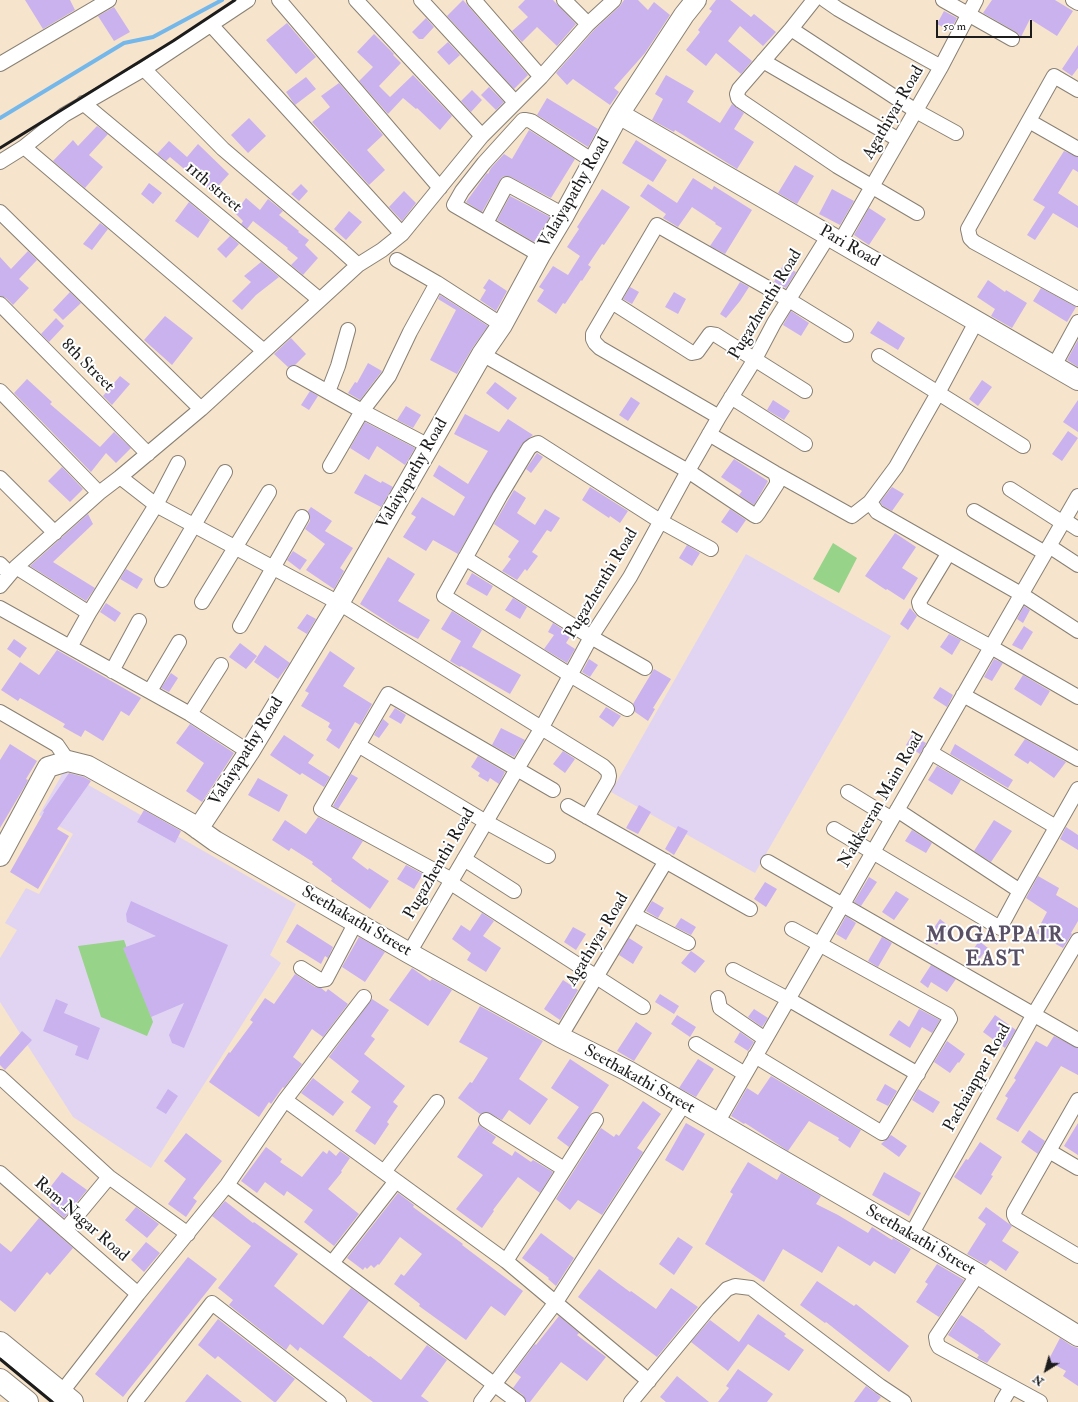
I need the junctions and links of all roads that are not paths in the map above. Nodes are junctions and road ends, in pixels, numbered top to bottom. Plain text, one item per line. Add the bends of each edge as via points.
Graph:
1 (109, 0) edge
2 (248, 0) edge
3 (279, 0) edge
4 (356, 0) edge
5 (421, 0) edge
6 (474, 0) edge
7 (564, 0) edge
8 (614, 0) edge
9 (696, 0) edge
10 (814, 0) edge
11 (825, 0) edge
12 (943, 0) edge
13 (976, 0) edge
14 (1073, 0) edge
15 (1078, 3) edge
16 (968, 15) junction
17 (588, 24) junction
18 (212, 26) junction
19 (791, 29) junction
20 (1012, 39) dead end
21 (763, 61) junction
22 (0, 64) edge
23 (941, 67) junction
24 (144, 69) junction
25 (541, 77) junction
26 (1078, 90) edge
27 (515, 102) junction
28 (83, 104) junction
29 (916, 112) junction
30 (619, 114) junction
31 (1029, 121) junction
32 (956, 133) dead end
33 (482, 136) junction
34 (899, 140) junction
35 (24, 147) junction
36 (1078, 149) edge
37 (593, 161) junction
38 (0, 162) edge
39 (872, 187) junction
40 (440, 188) junction
41 (0, 212) edge
42 (917, 213) dead end
43 (564, 215) junction
44 (486, 223) junction
45 (402, 234) junction
46 (834, 239) junction
47 (540, 255) junction
48 (397, 260) dead end
49 (358, 265) junction
50 (437, 283) junction
51 (1078, 299) edge
52 (320, 300) junction
53 (789, 300) junction
54 (612, 302) junction
55 (0, 304) edge
56 (976, 322) junction
57 (1078, 322) edge
58 (502, 325) junction
59 (348, 330) dead end
60 (846, 335) dead end
61 (264, 351) junction
62 (482, 354) junction
63 (879, 356) dead end
64 (755, 359) junction
65 (1054, 366) junction
66 (294, 373) dead end
67 (1078, 380) edge
68 (0, 391) edge
69 (806, 391) dead end
70 (328, 392) junction
71 (938, 393) junction
72 (731, 397) junction
73 (201, 409) junction
74 (362, 411) junction
75 (719, 417) junction
76 (709, 434) junction
77 (805, 444) dead end
78 (429, 446) junction
79 (1023, 446) dead end
80 (148, 454) junction
81 (178, 463) dead end
82 (330, 466) dead end
83 (688, 471) junction
84 (224, 472) dead end
85 (775, 473) junction
86 (0, 478) edge
87 (120, 478) junction
88 (1010, 489) dead end
89 (269, 492) dead end
90 (99, 493) junction
91 (1078, 496) edge
92 (870, 502) junction
93 (156, 505) junction
94 (974, 511) dead end
95 (302, 517) dead end
96 (660, 521) junction
97 (1063, 521) junction
98 (193, 525) junction
99 (1078, 529) edge
100 (55, 533) junction
101 (235, 547) junction
102 (711, 549) dead end
103 (1047, 550) junction
104 (948, 554) junction
105 (465, 558) junction
106 (1078, 565) edge
107 (9, 568) edge
108 (273, 568) junction
109 (162, 580) dead end
110 (0, 586) edge
111 (1021, 594) junction
112 (202, 602) dead end
113 (340, 603) junction
114 (0, 608) edge
115 (89, 613) junction
116 (139, 621) dead end
117 (240, 626) dead end
118 (1078, 631) edge
119 (591, 637) junction
120 (179, 642) dead end
121 (70, 647) junction
122 (991, 647) junction
123 (221, 665) dead end
124 (645, 668) dead end
125 (112, 671) junction
126 (570, 675) junction
127 (150, 691) junction
128 (963, 695) junction
129 (1078, 697) edge
130 (627, 709) dead end
131 (0, 712) edge
132 (190, 714) junction
133 (541, 729) junction
134 (358, 745) junction
135 (249, 752) junction
136 (930, 752) junction
137 (1078, 759) edge
138 (68, 761) junction
139 (517, 769) junction
140 (1078, 789) edge
141 (553, 790) dead end
142 (848, 792) dead end
143 (568, 806) dead end
144 (894, 814) junction
145 (587, 817) junction
146 (486, 822) junction
147 (1056, 827) junction
148 (198, 829) junction
149 (834, 829) dead end
150 (872, 852) junction
151 (0, 856) edge
152 (548, 856) dead end
153 (464, 859) junction
154 (666, 862) junction
155 (768, 862) dead end
156 (451, 882) junction
157 (514, 891) dead end
158 (1020, 891) junction
159 (842, 903) junction
160 (750, 909) dead end
161 (634, 915) junction
162 (356, 922) junction
163 (792, 929) dead end
164 (1078, 940) edge
165 (688, 943) dead end
166 (819, 944) junction
167 (409, 953) junction
168 (301, 968) dead end
169 (733, 970) dead end
170 (596, 976) junction
171 (364, 997) dead end
172 (718, 998) dead end
173 (788, 999) junction
174 (643, 1007) dead end
175 (1034, 1014) junction
176 (560, 1036) junction
177 (764, 1039) junction
178 (1078, 1040) edge
179 (696, 1044) dead end
180 (755, 1056) junction
181 (745, 1074) junction
182 (918, 1074) junction
183 (0, 1077) edge
184 (285, 1100) junction
185 (1078, 1100) edge
186 (437, 1102) dead end
187 (684, 1104) junction
188 (486, 1120) dead end
189 (596, 1120) dead end
190 (717, 1123) junction
191 (1049, 1152) junction
192 (1078, 1168) edge
193 (564, 1169) junction
194 (384, 1172) junction
195 (0, 1173) edge
196 (109, 1177) junction
197 (396, 1181) junction
198 (227, 1185) junction
199 (65, 1230) junction
200 (188, 1234) junction
201 (911, 1235) junction
202 (1078, 1256) edge
203 (506, 1261) junction
204 (332, 1263) junction
205 (978, 1274) junction
206 (138, 1294) junction
207 (556, 1302) junction
208 (1078, 1336) edge
209 (0, 1343) edge
210 (0, 1380) edge
211 (649, 1381) junction
212 (495, 1384) junction
213 (1011, 1387) junction
214 (66, 1398) edge
215 (27, 1402) edge
216 (135, 1402) edge
217 (339, 1402) edge
218 (481, 1402) edge
219 (518, 1402) edge
220 (631, 1402) edge
221 (904, 1402) edge
222 (1002, 1402) edge
223 (1040, 1402) edge

1 - 22 street
2 - 18 street
3 - 40 street
4 - 33 street
5 - 27 street
6 - 25 street
7 - 17 street
8 - 17 street
9 - 30 main road, Valaiyapathy Road
10 - 19 street
11 - 23 street
12 - 16 street
13 - 16 street, Agathiyar Road
14 - 15 street
16 - 20 street
16 - 23 street, Agathiyar Road
17 - 25 street
18 - 24 street
18 - 45 street
19 - 21 street
19 - 29 street
21 - 34 street
21 - 39 street via 739,89 738,98
23 - 29 street, Agathiyar Road
24 - 28 street
24 - 49 street via 223,148
25 - 27 street
26 - 31 street via 1054,76
27 - 33 street
28 - 35 street via 64,114
28 - 52 street, 11th street
29 - 32 street
29 - 34 street, Agathiyar Road
30 - 37 main road, Valaiyapathy Road
30 - 46 main road, Pari Road
31 - 36 street
31 - 51 street via 968,232 974,242
33 - 40 street
34 - 39 street, Agathiyar Road
35 - 38 street
35 - 61 street
37 - 43 main road, Valaiyapathy Road
37 - 44 street via 531,122 523,120 484,163 454,205
39 - 42 street
39 - 46 street, Agathiyar Road
40 - 45 street
41 - 73 street
43 - 44 street via 506,184
43 - 47 main road, Valaiyapathy Road
44 - 47 street
45 - 49 street
46 - 53 street, Pugazhenthi Road
46 - 56 main road, Pari Road
47 - 58 main road, Valaiyapathy Road
48 - 50 street
49 - 52 street
50 - 58 street
50 - 74 street via 389,376
52 - 61 street
53 - 54 street via 658,225
53 - 60 street
53 - 64 street, Pugazhenthi Road
54 - 64 street via 692,354 697,352 713,333
54 - 75 street via 593,334 595,343
55 - 80 street, 8th Street
56 - 65 main road, Pari Road
56 - 71 street
57 - 65 street
58 - 62 main road, Valaiyapathy Road
59 - 70 street
61 - 73 street
62 - 78 main road, Valaiyapathy Road
62 - 83 street
63 - 71 street
64 - 69 street
64 - 72 street, Pugazhenthi Road
65 - 67 main road, Pari Road
66 - 70 street
68 - 90 street
70 - 74 street
71 - 79 street
71 - 92 street via 896,467
72 - 75 street, Pugazhenthi Road
72 - 77 street
73 - 80 street
74 - 78 street
74 - 82 street
75 - 76 street, Pugazhenthi Road
76 - 83 street, Pugazhenthi Road
76 - 85 street
78 - 113 main road, Valaiyapathy Road
80 - 87 street
81 - 93 street
83 - 85 street via 754,515 757,515 777,484
83 - 96 street, Pugazhenthi Road
84 - 98 street
85 - 92 street via 852,516
86 - 100 street
87 - 90 street
87 - 93 street
88 - 97 street
89 - 101 street
90 - 100 street
91 - 97 street, Nakkeeran Main Road
92 - 104 street via 877,512
93 - 98 street
93 - 115 street
94 - 103 street
95 - 108 street
96 - 102 street
96 - 105 street via 538,443 529,448
96 - 119 street, Pugazhenthi Road via 630,577
97 - 99 street
97 - 103 street, Nakkeeran Main Road
98 - 101 street
98 - 109 street
100 - 107 street
101 - 108 street
101 - 112 street
103 - 106 street
103 - 111 street, Nakkeeran Main Road
104 - 111 street
104 - 122 street via 919,602 920,606
105 - 119 street
105 - 126 street via 444,596
107 - 110 street
107 - 115 street
108 - 113 street
108 - 117 street
111 - 118 street
111 - 122 street, Nakkeeran Main Road
113 - 133 street
113 - 135 main road, Valaiyapathy Road
114 - 121 street
115 - 121 street
116 - 125 street
119 - 124 street
119 - 126 street, Pugazhenthi Road
120 - 127 street
121 - 125 street
122 - 128 street, Nakkeeran Main Road
122 - 129 street
123 - 132 street
125 - 127 street
126 - 130 street
126 - 133 street, Pugazhenthi Road
127 - 132 street
128 - 136 street, Nakkeeran Main Road
128 - 137 street
131 - 138 street via 57,745
132 - 135 street
133 - 139 street, Pugazhenthi Road
133 - 145 street via 608,771 608,781
134 - 139 street via 388,694
134 - 146 street
134 - 156 street via 321,809
135 - 148 main road, Valaiyapathy Road
136 - 144 street, Nakkeeran Main Road
136 - 147 street
138 - 148 main road, Seethakathi Street via 88,766
138 - 151 main road via 48,767
139 - 141 street
139 - 146 street, Pugazhenthi Road
140 - 147 street
142 - 144 street
143 - 145 street
144 - 150 street, Nakkeeran Main Road
144 - 158 street
145 - 154 street
146 - 152 street
146 - 153 street, Pugazhenthi Road
147 - 158 street
148 - 162 main road, Seethakathi Street
149 - 150 street
150 - 158 street via 1000,928
150 - 159 street, Nakkeeran Main Road
153 - 156 street, Pugazhenthi Road
153 - 157 street
154 - 160 street
154 - 161 street, Agathiyar Road
155 - 159 street
156 - 167 street, Pugazhenthi Road
156 - 170 street
159 - 166 street, Nakkeeran Main Road
159 - 175 street
161 - 165 street
161 - 170 street, Agathiyar Road
162 - 167 main road, Seethakathi Street
162 - 168 street via 326,979 320,980
163 - 166 street
164 - 175 street, Pachaiappar Road
166 - 173 street, Nakkeeran Main Road
166 - 182 street via 950,1017
167 - 176 main road, Seethakathi Street
169 - 173 street
170 - 174 street
170 - 176 street, Agathiyar Road
171 - 184 street
172 - 177 street via 720,1008
173 - 177 street, Nakkeeran Main Road
173 - 182 street
175 - 178 street
175 - 201 street, Pachaiappar Road
176 - 187 main road, Seethakathi Street via 628,1071
177 - 180 street, Nakkeeran Main Road
179 - 181 street
180 - 181 street, Nakkeeran Main Road
180 - 182 street via 882,1133
181 - 190 street, Nakkeeran Main Road
183 - 196 street
184 - 194 street
184 - 198 street
185 - 191 street
186 - 194 street
187 - 190 main road, Seethakathi Street
187 - 207 street
188 - 193 street
189 - 193 street
190 - 201 main road, Seethakathi Street
191 - 192 street
191 - 202 street via 1015,1208 1014,1215 1016,1219
193 - 203 street
194 - 197 street
195 - 199 street, Ram Nagar Road
196 - 199 street
196 - 200 street
197 - 203 street
197 - 204 street
198 - 200 street
198 - 204 street
199 - 206 street, Ram Nagar Road
200 - 206 street
201 - 205 main road, Seethakathi Street
203 - 207 street
204 - 212 street
205 - 208 main road, Seethakathi Street
205 - 213 street via 936,1337 936,1343
206 - 214 street
207 - 211 street
207 - 212 street
209 - 214 main road
210 - 215 main road
211 - 220 street
211 - 221 street via 727,1289 742,1286 751,1288
212 - 218 street
212 - 219 street
213 - 222 street
213 - 223 street
216 - 217 street via 212,1303

